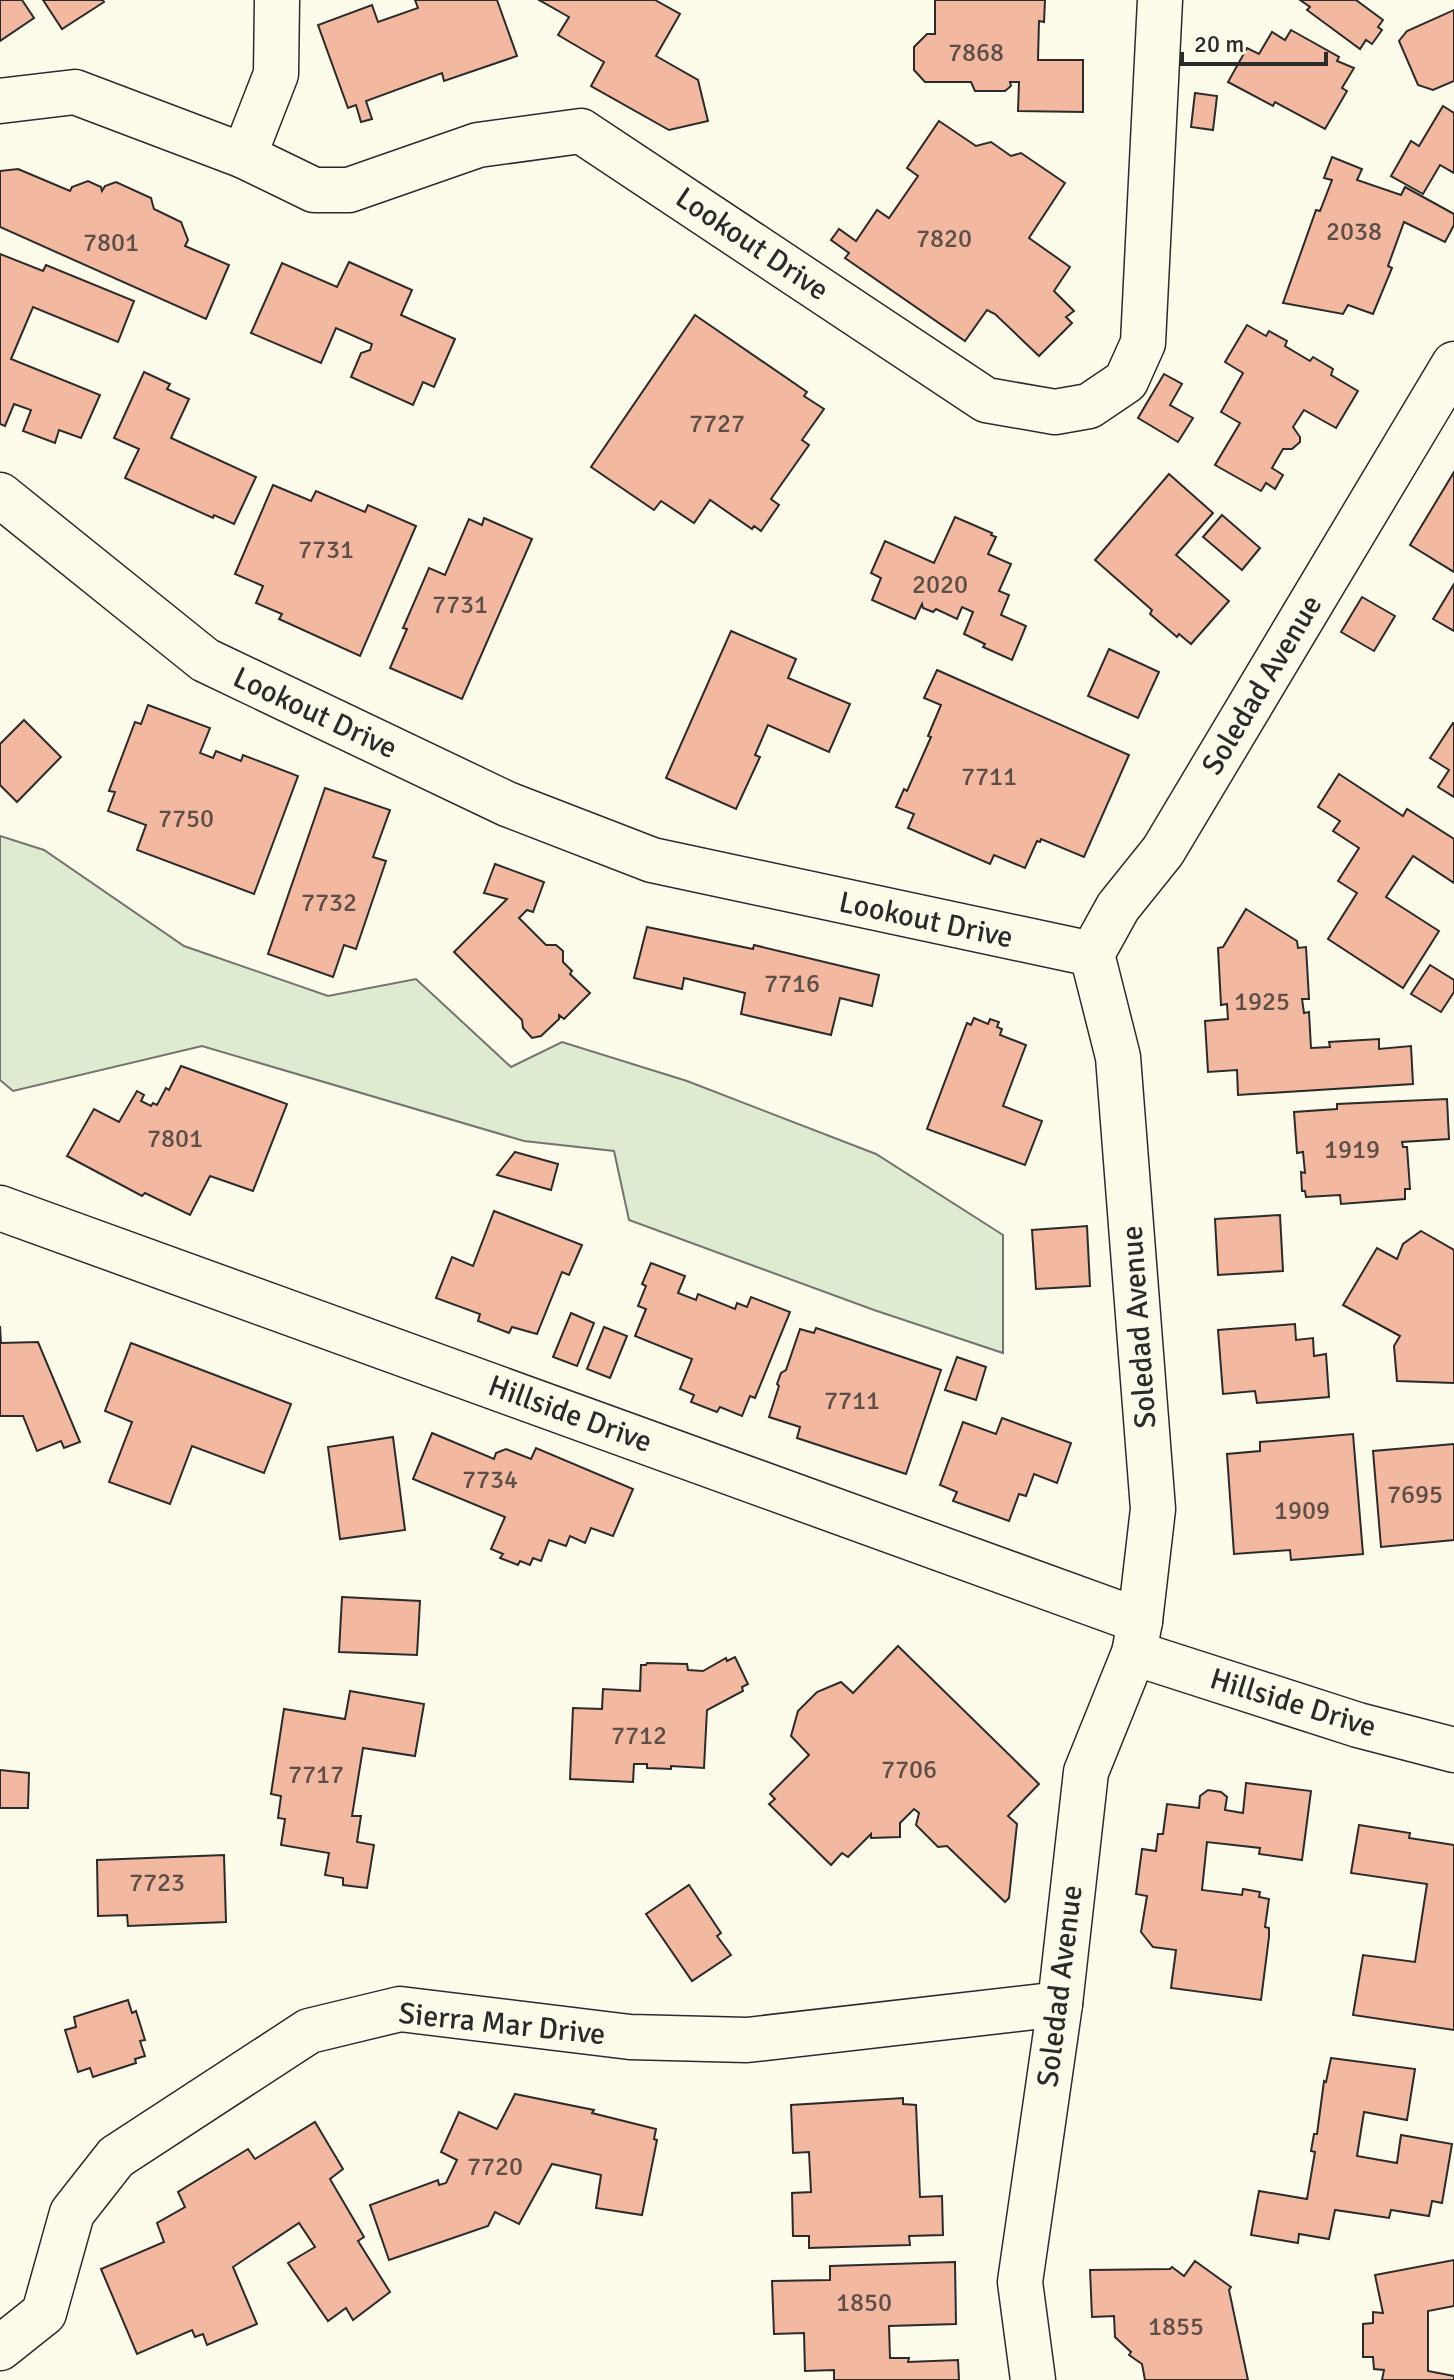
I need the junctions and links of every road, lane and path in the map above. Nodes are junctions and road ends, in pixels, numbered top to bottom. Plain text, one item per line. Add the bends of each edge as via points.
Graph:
1 (277, 0) edge
2 (1160, 0) edge
3 (0, 101) edge
4 (244, 156) junction
5 (1454, 364) edge
6 (0, 495) edge
7 (1092, 954) junction
8 (0, 1208) edge
9 (1137, 1637) junction
10 (1454, 1750) edge
11 (1060, 2004) junction
12 (0, 2348) edge
13 (1033, 2380) edge

1 - 4 street via 276,74
2 - 4 street, Lookout Drive via 1143,343 1126,381 1089,406 1055,412 986,400 581,131 478,145 349,190 314,190
3 - 4 street, Lookout Drive via 75,92
5 - 7 street, Soledad Avenue via 1163,851 1118,907
6 - 7 street, Lookout Drive via 205,660 507,804 652,860
7 - 9 street, Soledad Avenue via 1118,1057 1153,1509
8 - 9 street, Hillside Drive
9 - 10 street, Hillside Drive via 1358,1725
9 - 11 street, Soledad Avenue via 1086,1772
11 - 12 street, Sierra Mar Drive via 747,2040 630,2037 400,2009 309,2031 116,2157 72,2213 44,2313
11 - 13 street, Soledad Avenue via 1020,2282

